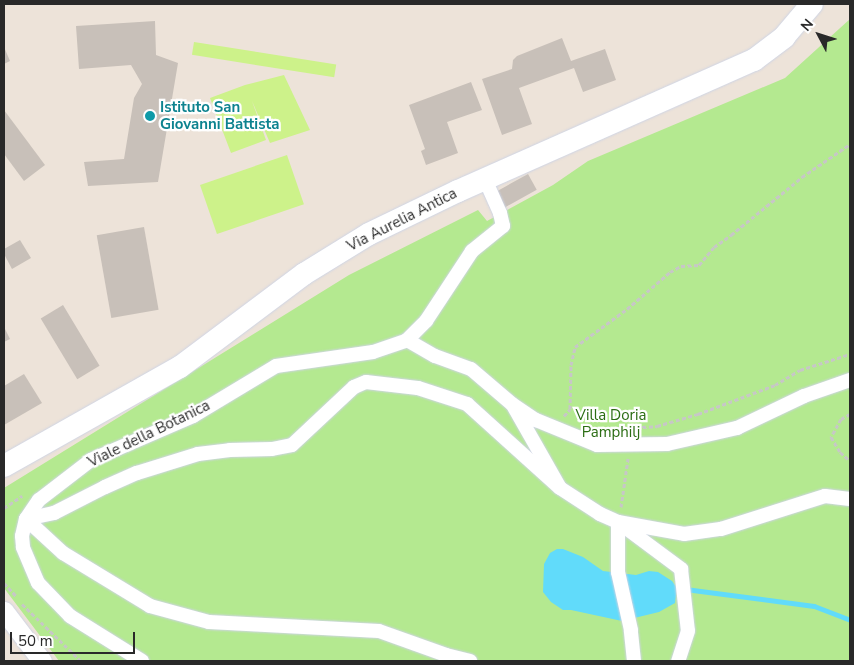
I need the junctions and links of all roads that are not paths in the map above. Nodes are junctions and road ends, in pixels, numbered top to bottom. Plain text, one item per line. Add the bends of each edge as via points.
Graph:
1 (812, 4) edge
2 (485, 179) junction
3 (407, 340) junction
4 (850, 380) edge
5 (512, 404) junction
6 (4, 466) edge
7 (560, 488) junction
8 (850, 499) edge
9 (26, 519) junction
10 (618, 522) junction
11 (4, 611) edge
12 (42, 661) edge
13 (142, 661) edge
14 (470, 661) edge
15 (634, 661) edge
16 (678, 661) edge

1 - 2 street, Via Aurelia Antica via 784,37 754,60
2 - 3 street via 503,226 472,251 426,321
2 - 6 street, Via Aurelia Antica via 346,247 304,274 180,368
3 - 5 street via 435,356 471,369
3 - 9 street, Viale della Botanica via 373,352 276,366 193,416 91,460 39,500
4 - 5 street via 804,396 736,428 667,444 597,444 536,420
5 - 7 street
7 - 9 street via 467,404 418,388 366,382 354,387 292,445 198,454 137,473 54,513
7 - 10 street
8 - 10 street via 825,496 721,529 684,534
9 - 13 street via 23,547 38,583 70,616
9 - 14 street via 63,553 150,606 209,622 379,631
10 - 15 street via 618,572 631,630
10 - 16 street via 681,569 688,631
11 - 12 street

